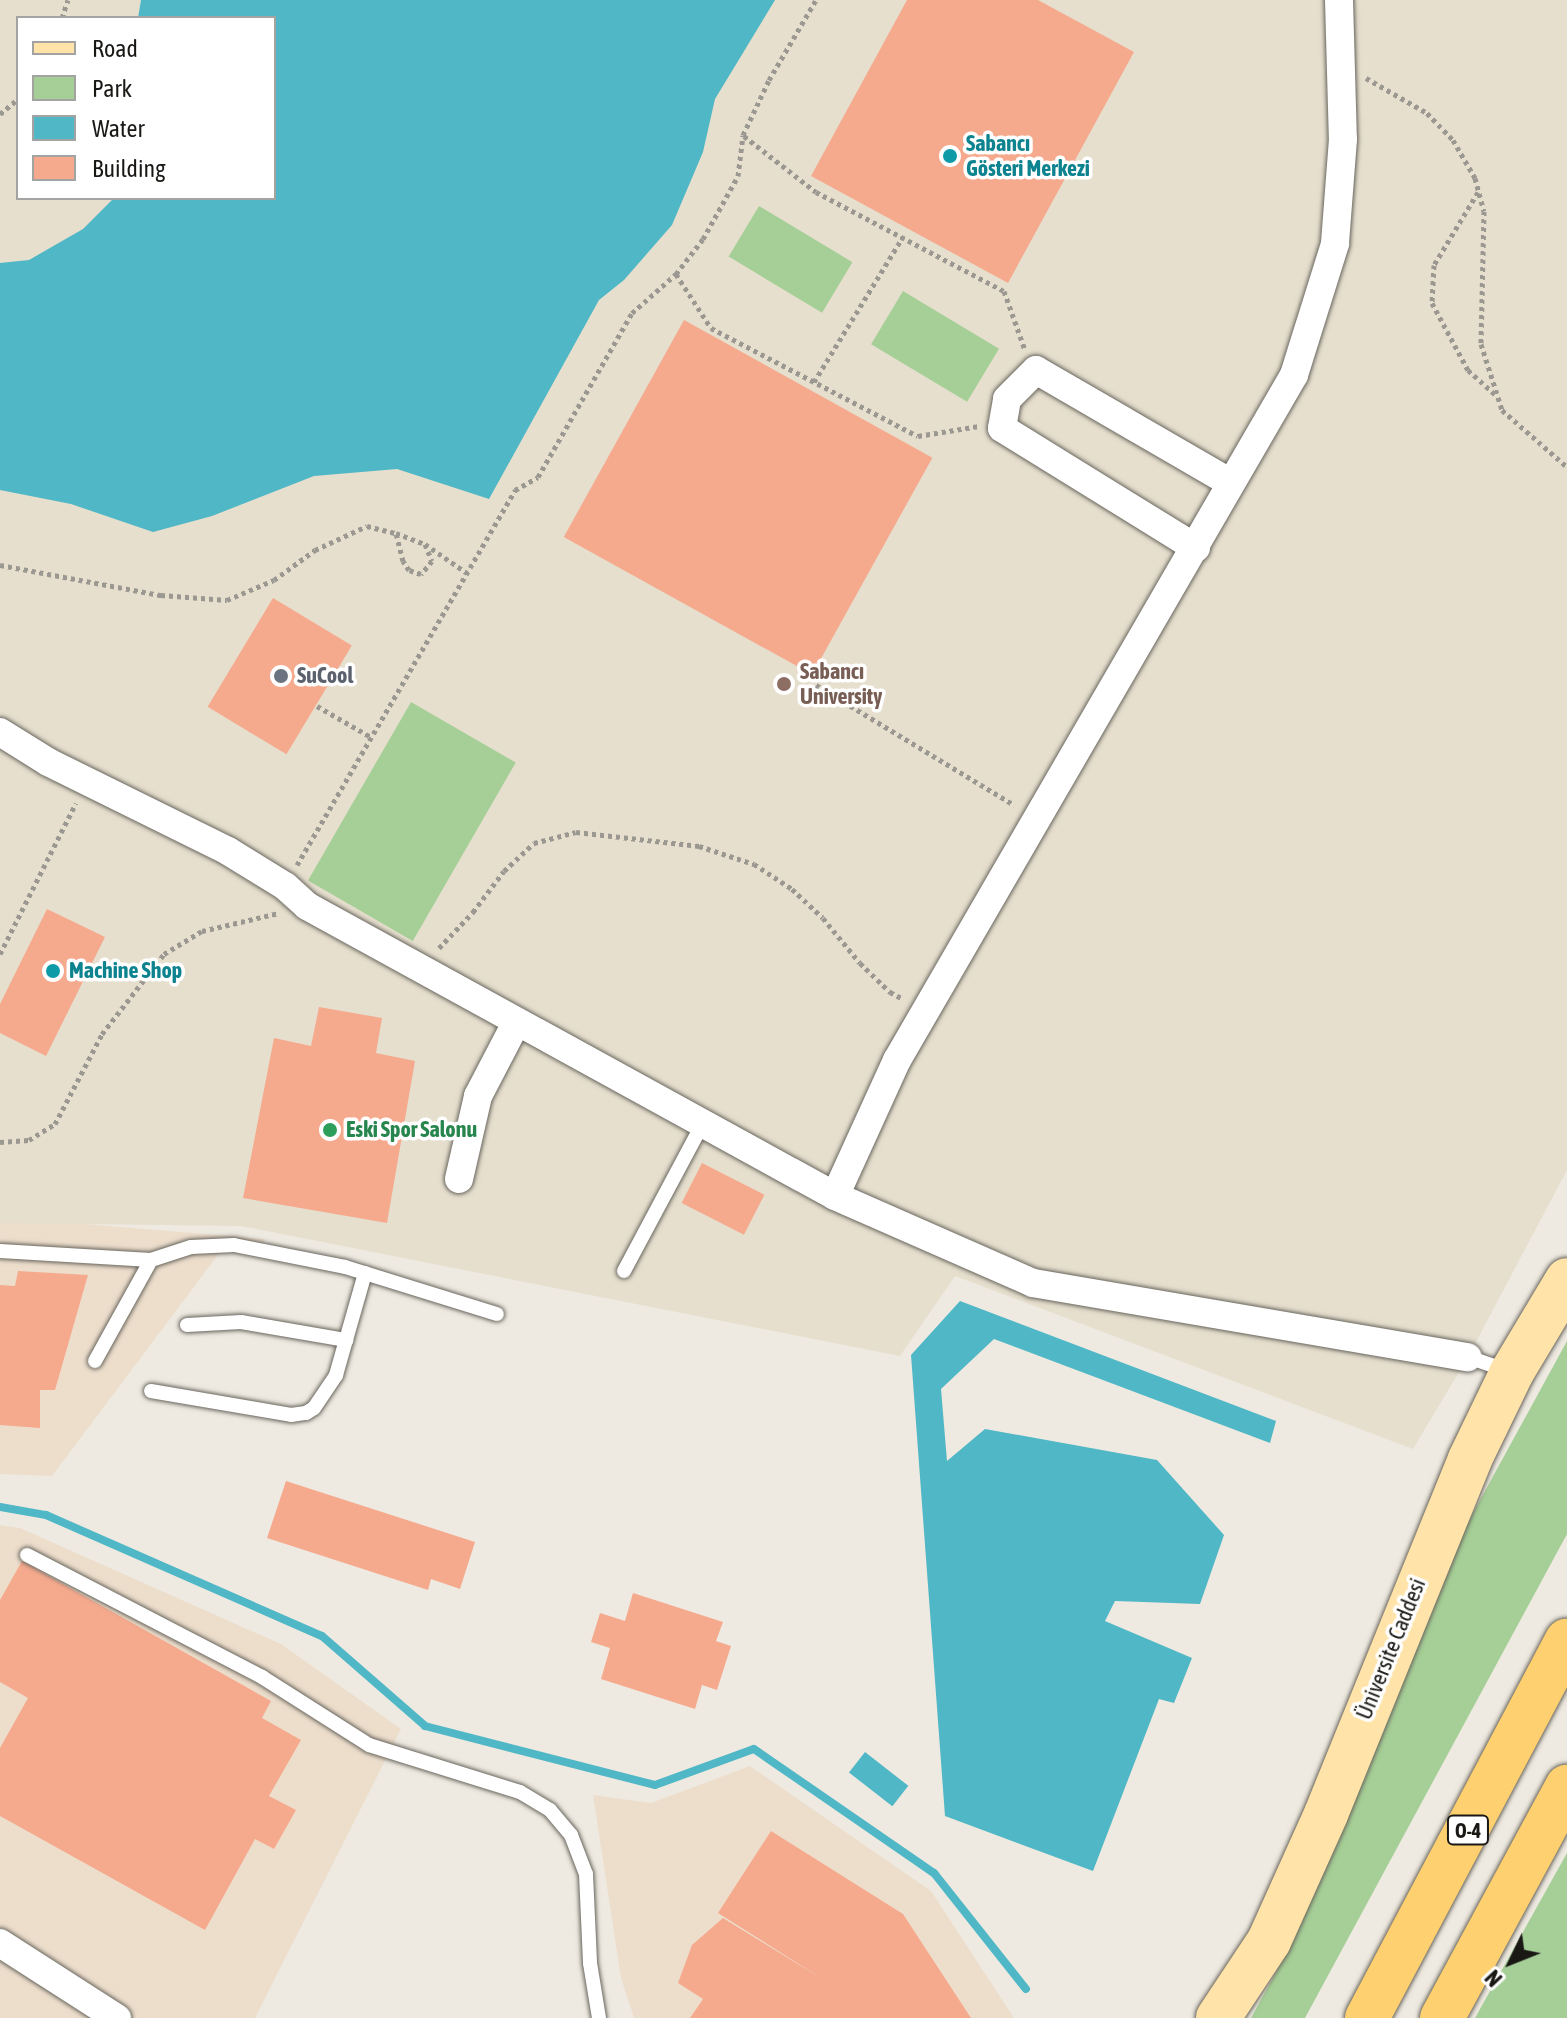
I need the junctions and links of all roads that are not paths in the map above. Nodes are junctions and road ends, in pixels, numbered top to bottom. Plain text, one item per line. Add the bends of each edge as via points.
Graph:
1 (1339, 0) edge
2 (1231, 483) junction
3 (1196, 548) junction
4 (0, 732) edge
5 (516, 1023) junction
6 (702, 1125) junction
7 (459, 1179) dead end
8 (835, 1196) junction
9 (0, 1251) edge
10 (151, 1260) junction
11 (624, 1271) dead end
12 (365, 1273) junction
13 (1567, 1280) edge
14 (497, 1314) dead end
15 (187, 1325) dead end
16 (346, 1340) junction
17 (1468, 1357) joint
18 (95, 1361) dead end
19 (1512, 1372) junction
20 (151, 1391) dead end
21 (27, 1555) dead end
22 (1567, 1641) edge
23 (1567, 1787) edge
24 (0, 1943) edge
25 (117, 2018) edge
26 (599, 2018) edge
27 (1218, 2018) edge
28 (1367, 2018) edge
29 (1442, 2018) edge

1 - 2 street via 1343,139 1335,244 1294,375
2 - 3 street
2 - 3 street via 1036,370 1007,399 1002,428
3 - 8 street via 897,1060
4 - 5 street via 228,851 307,906
5 - 6 street
5 - 7 street via 478,1096
6 - 8 street
6 - 11 lane
8 - 17 street via 1033,1283
9 - 10 lane
10 - 12 lane via 191,1247 234,1245
10 - 18 lane
12 - 14 lane
12 - 16 lane
13 - 19 main road, Üniversite Caddesi
15 - 16 lane via 241,1322
16 - 20 lane via 330,1386 314,1408 299,1415
17 - 19 lane
19 - 27 main road, Üniversite Caddesi via 1422,1569 1300,1875 1269,1941
21 - 26 lane via 262,1677 369,1745 520,1792 550,1810 571,1835 586,1874 590,1963
22 - 28 highway, O-4
23 - 29 highway
24 - 25 street

